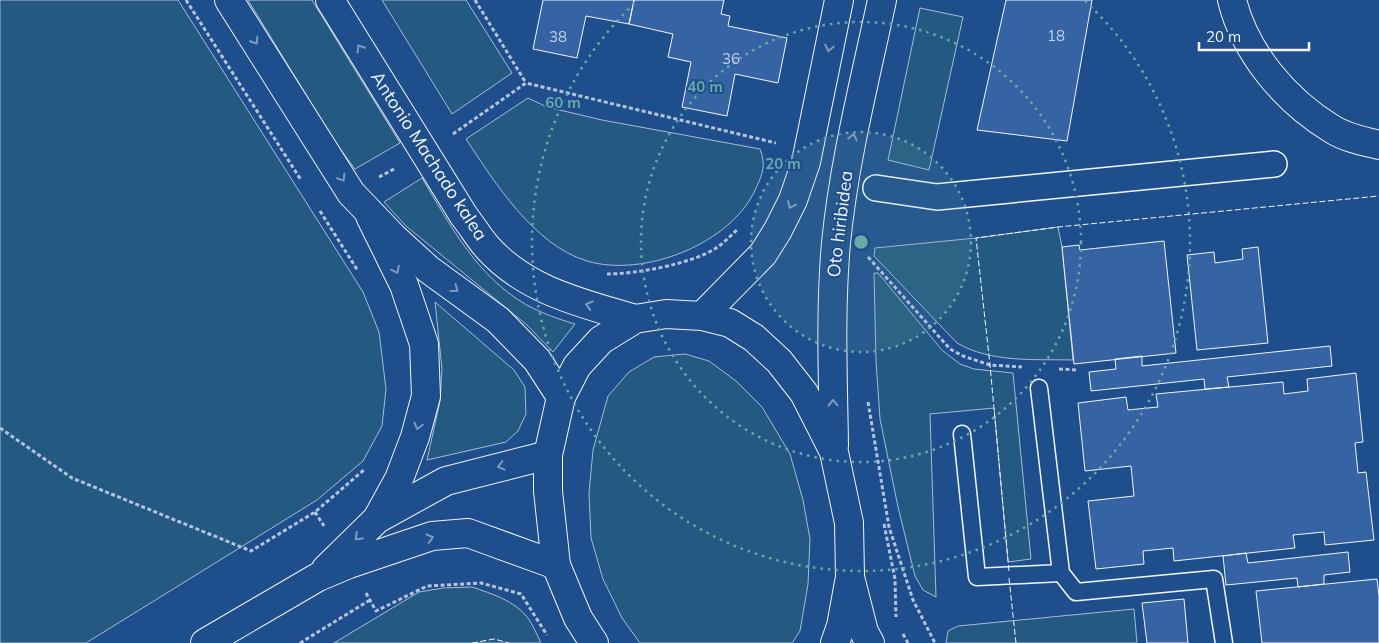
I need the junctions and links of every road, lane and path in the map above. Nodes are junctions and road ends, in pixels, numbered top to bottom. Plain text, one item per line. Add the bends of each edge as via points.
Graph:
1 (186, 0) edge
2 (229, 0) edge
3 (330, 0) edge
4 (475, 0) edge
5 (839, 0) edge
6 (882, 0) edge
7 (1232, 0) edge
8 (526, 83) junction
9 (454, 134) junction
10 (458, 142) dead end
11 (1379, 145) edge
12 (776, 151) dead end
13 (426, 152) junction
14 (1274, 164) dead end
15 (301, 180) dead end
16 (876, 188) dead end
17 (359, 201) junction
18 (316, 205) dead end
19 (322, 213) junction
20 (738, 229) dead end
21 (864, 262) dead end
22 (358, 272) dead end
23 (598, 272) dead end
24 (702, 316) junction
25 (635, 319) junction
26 (1029, 367) dead end
27 (1059, 369) dead end
28 (1078, 370) dead end
29 (1039, 388) dead end
30 (867, 393) dead end
31 (561, 396) junction
32 (0, 428) edge
33 (962, 434) dead end
34 (834, 452) junction
35 (548, 454) junction
36 (370, 462) dead end
37 (315, 512) junction
38 (377, 519) junction
39 (345, 558) junction
40 (556, 565) junction
41 (1061, 573) junction
42 (850, 577) junction
43 (370, 600) junction
44 (205, 643) edge
45 (300, 643) edge
46 (552, 643) edge
47 (594, 643) edge
48 (835, 643) edge
49 (870, 643) edge
50 (934, 643) edge
51 (1224, 643) edge

1 - 15 path
2 -> 17 main road
13 -> 3 main road, Antonio Machado kalea
4 - 8 path
5 -> 24 main road via 806,162 793,200 763,254
34 -> 6 main road, Oto hiribidea via 832,312 836,242 845,176
7 - 11 main road via 1252,49 1278,84 1332,129
8 - 9 path
8 - 12 path via 777,143
9 - 10 path
9 - 13 path
13 - 17 path
25 -> 13 main road, Antonio Machado kalea via 575,301 540,287 516,272 488,248 464,216
14 - 16 street via 937,197
17 - 19 path
17 -> 31 main road via 428,269 498,320 537,360
17 -> 38 main road via 404,285 424,344 426,396 416,437 400,479
18 - 19 path
19 - 22 path
20 - 23 path via 716,248 683,262 629,274
21 - 26 path via 865,252 950,349 990,365
24 - 25 main road via 666,314
24 - 34 main road via 730,323 754,338 780,362 804,393
25 - 31 main road via 601,340 577,366
27 - 28 path
29 - 41 lane
30 - 50 path via 889,527 913,600
31 - 35 main road
32 - 37 path via 72,478 251,551
33 - 41 lane via 977,577
34 - 42 main road via 849,523
35 -> 38 main road via 446,481
35 - 40 main road via 548,491
36 - 37 path
37 - 39 path
38 -> 39 main road
39 -> 40 main road via 432,536 468,532
39 - 43 path
39 - 44 main road
40 - 47 main road via 578,618
41 - 51 lane via 1076,592 1214,579
42 - 48 main road
42 - 49 main road via 864,632
43 - 45 path
43 - 46 path via 376,610 427,586 481,583 521,594

